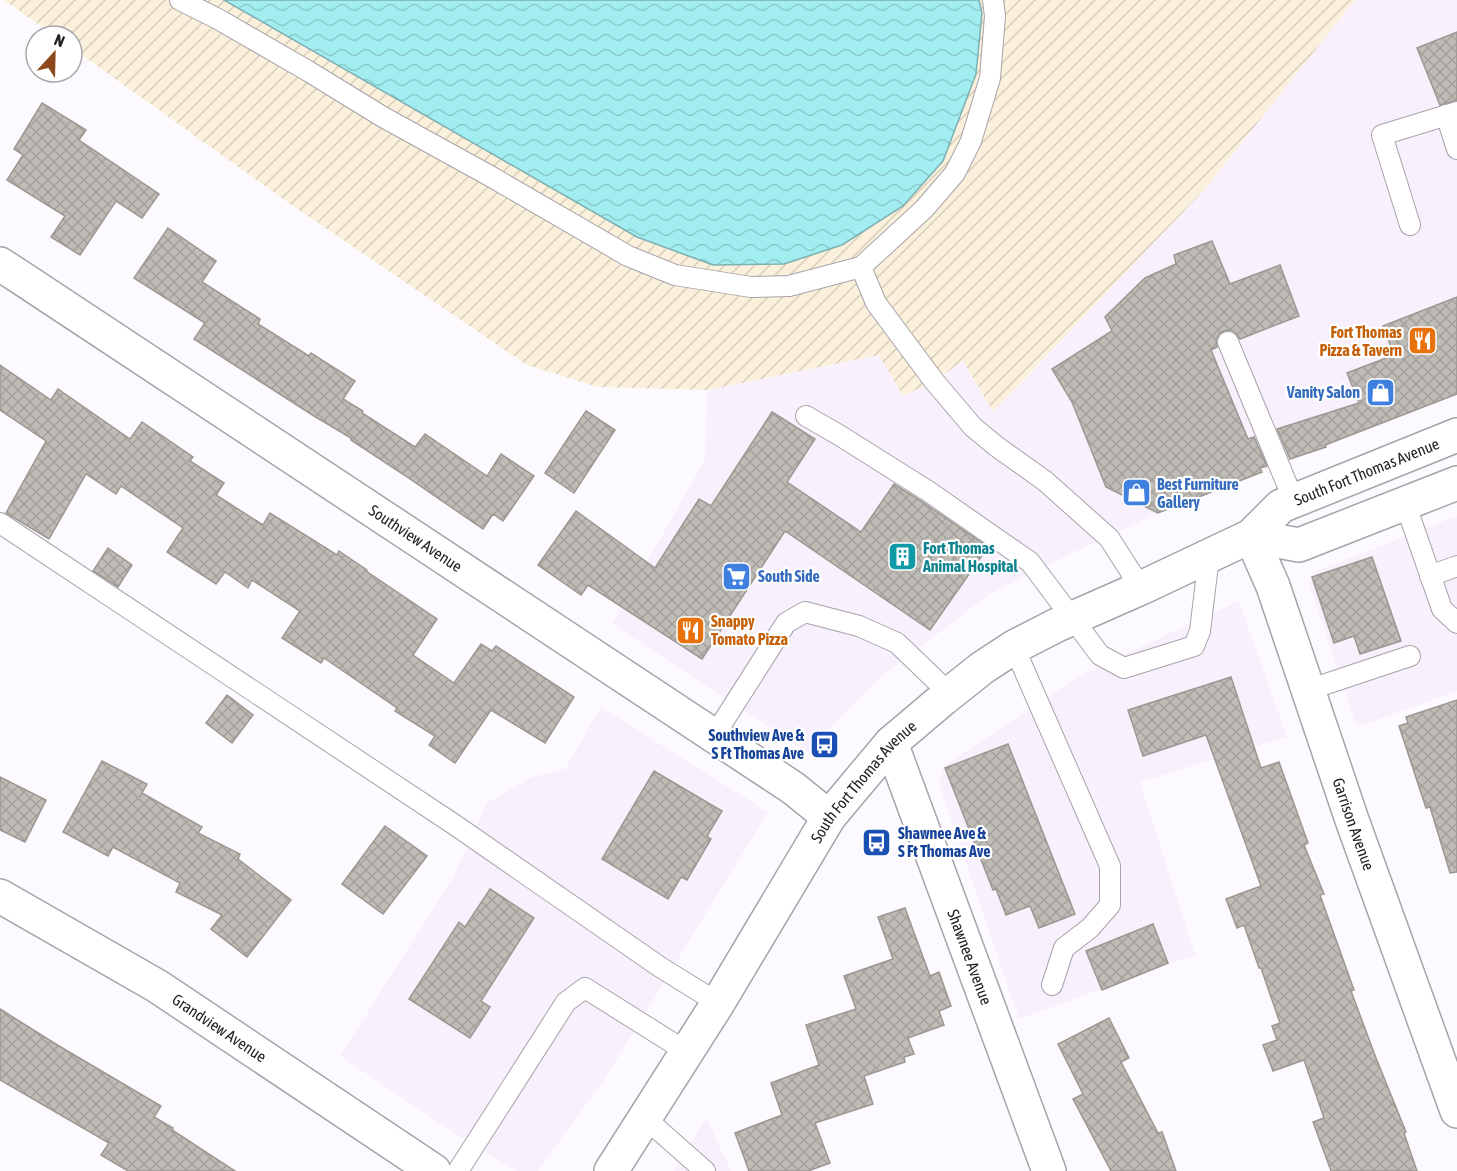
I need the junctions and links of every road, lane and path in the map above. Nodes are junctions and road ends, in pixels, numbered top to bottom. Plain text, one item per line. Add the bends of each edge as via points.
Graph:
1 (180, 0) edge
2 (993, 0) edge
3 (1451, 113) edge
4 (1457, 149) edge
5 (1410, 225) dead end
6 (0, 264) edge
7 (861, 267) junction
8 (1228, 342) dead end
9 (806, 416) dead end
10 (1457, 435) edge
11 (1457, 483) edge
12 (1294, 501) junction
13 (1405, 503) junction
14 (0, 523) edge
15 (1251, 536) junction
16 (1209, 556) junction
17 (1457, 566) edge
18 (1430, 576) junction
19 (1141, 588) junction
20 (1073, 618) junction
21 (1457, 623) edge
22 (1014, 647) junction
23 (1410, 656) dead end
24 (1308, 690) junction
25 (949, 693) junction
26 (714, 736) junction
27 (891, 742) junction
28 (829, 817) junction
29 (0, 896) edge
30 (1052, 985) dead end
31 (718, 1003) junction
32 (687, 1052) junction
33 (1457, 1111) edge
34 (645, 1118) junction
35 (434, 1171) edge
36 (458, 1171) edge
37 (611, 1171) edge
38 (705, 1171) edge
39 (1049, 1171) edge

1 - 7 lane via 628,256 675,274 751,287 789,286
2 - 7 lane via 990,78 971,141 955,172 924,209
3 - 4 lane
3 - 5 lane via 1382,135
6 - 26 street, Southview Avenue
7 - 19 lane via 876,303 974,427 1045,481 1110,538
8 - 12 lane
9 - 20 lane via 928,491 1030,562
10 - 12 street, South Fort Thomas Avenue
11 - 13 street
12 - 15 street, South Fort Thomas Avenue via 1281,506
13 - 15 street via 1299,544
13 - 18 lane
14 - 31 lane
15 - 16 street, South Fort Thomas Avenue
15 - 24 street, Garrison Avenue via 1273,586
16 - 19 street, South Fort Thomas Avenue
16 - 20 lane via 1200,631 1194,646 1124,668 1100,655
17 - 18 lane
18 - 21 lane via 1442,609
19 - 20 street, South Fort Thomas Avenue
20 - 22 street, South Fort Thomas Avenue
22 - 25 street, South Fort Thomas Avenue
22 - 30 lane via 1110,866 1110,905 1090,928 1064,948
23 - 24 lane
24 - 33 street, Garrison Avenue
25 - 26 lane via 897,643 806,612 786,623
25 - 27 street, South Fort Thomas Avenue
26 - 28 street, Southview Avenue
27 - 28 street, South Fort Thomas Avenue
27 - 39 street, Shawnee Avenue
28 - 31 street, South Fort Thomas Avenue
29 - 35 street, Grandview Avenue via 157,986
31 - 32 street, South Fort Thomas Avenue
32 - 34 street, South Fort Thomas Avenue
32 - 36 lane via 585,988 566,1002
34 - 37 street, South Fort Thomas Avenue
34 - 38 lane

